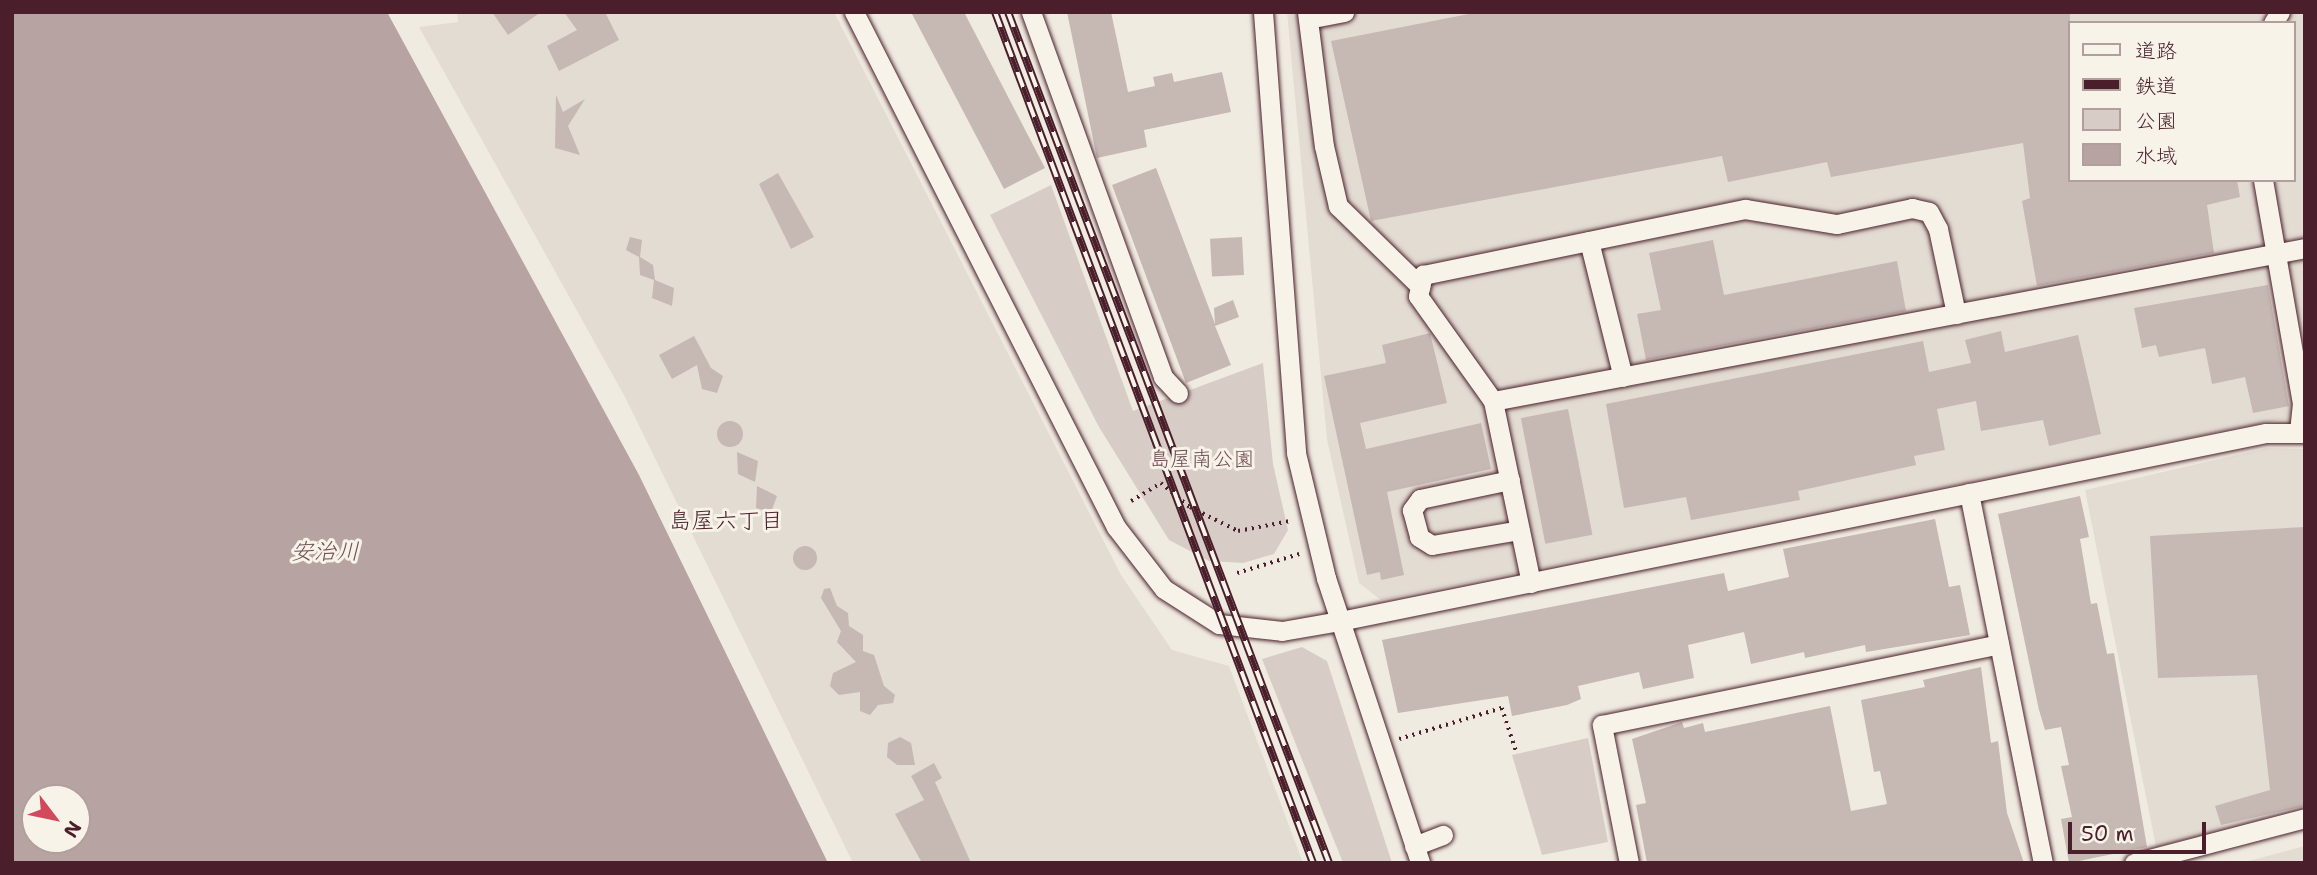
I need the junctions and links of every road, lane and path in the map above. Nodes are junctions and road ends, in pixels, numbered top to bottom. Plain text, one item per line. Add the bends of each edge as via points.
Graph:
1 (854, 12) edge
2 (1031, 12) edge
3 (1263, 12) edge
4 (1344, 12) edge
5 (1308, 16) edge
6 (2263, 182) edge
7 (1589, 240) junction
8 (2305, 248) edge
9 (2278, 254) junction
10 (1420, 286) junction
11 (1956, 314) junction
12 (1623, 377) junction
13 (1178, 393) dead end
14 (1493, 401) junction
15 (2302, 433) edge
16 (1510, 480) junction
17 (1969, 493) junction
18 (1131, 501) dead end
19 (1290, 521) dead end
20 (1520, 530) junction
21 (1299, 554) dead end
22 (1237, 573) dead end
23 (1531, 583) junction
24 (1340, 621) junction
25 (1999, 643) junction
26 (1396, 740) dead end
27 (1517, 754) dead end
28 (2305, 818) edge
29 (1443, 835) dead end
30 (1417, 854) edge
31 (2164, 859) edge
32 (1629, 863) edge
33 (2043, 863) edge
34 (2134, 863) edge

1 - 24 street via 1116,527 1148,572 1181,604 1236,629 1282,631
2 - 13 street via 1163,377
3 - 24 street via 1296,453
4 - 5 street
5 - 10 street via 1324,146 1338,206
6 - 9 street
7 - 10 street via 1457,265 1423,275
7 - 11 street via 1745,209 1837,224 1912,208 1929,212 1938,229
7 - 12 street
8 - 9 street
9 - 11 street
9 - 15 street via 2302,403
10 - 14 street via 1418,296
11 - 12 street
12 - 14 street
14 - 16 street
15 - 17 street via 2266,433
16 - 20 street
16 - 20 street via 1420,499 1412,510 1419,537 1432,545
17 - 23 street
17 - 25 street
18 - 19 path via 1161,483 1190,507 1238,531
20 - 23 street
21 - 22 path
23 - 24 street
24 - 30 street
25 - 32 street via 1602,725
25 - 33 street
26 - 27 path via 1502,708
28 - 31 street
29 - 30 street
31 - 34 street

